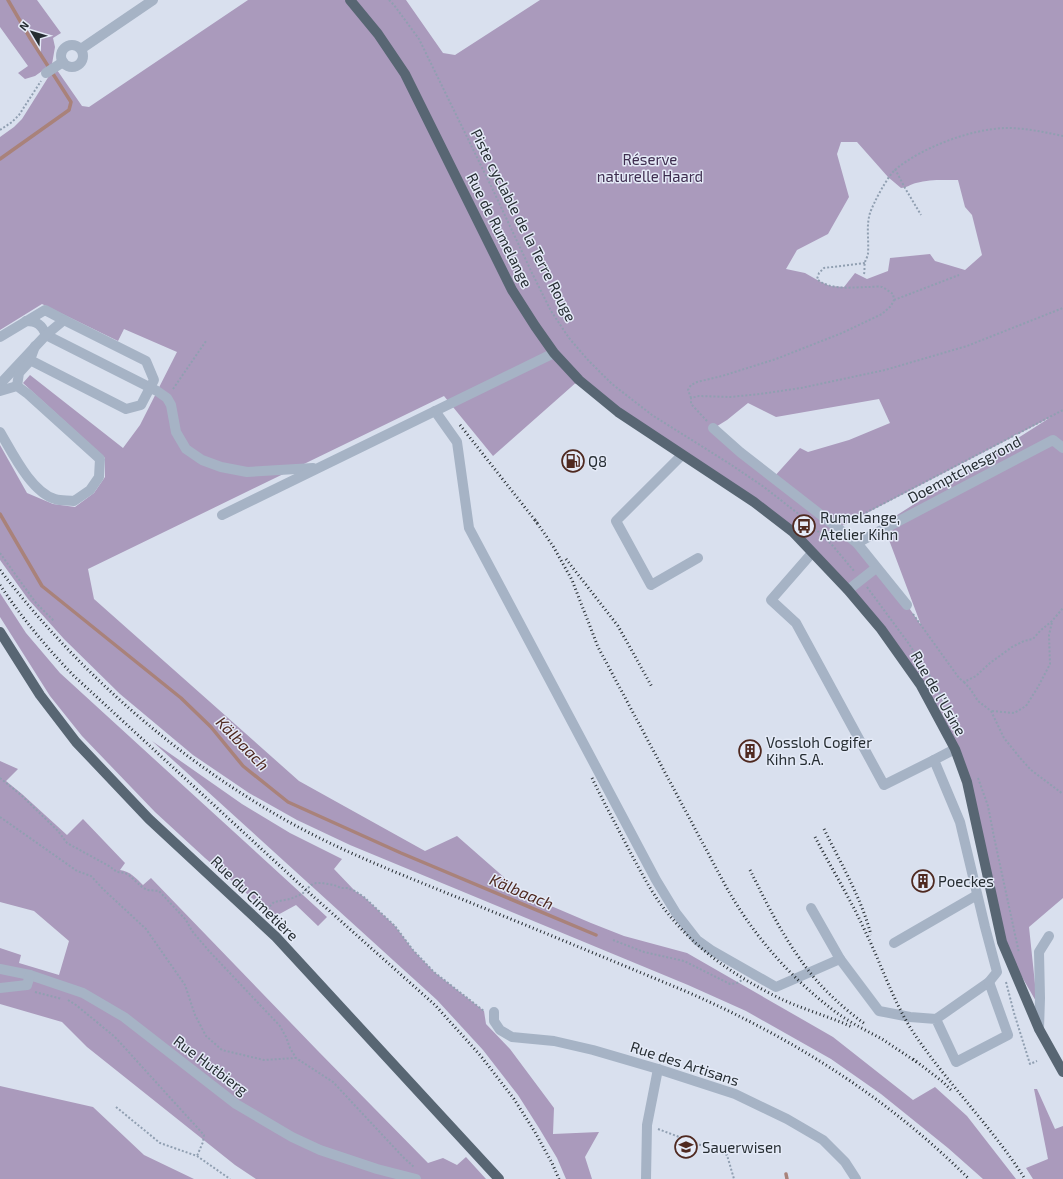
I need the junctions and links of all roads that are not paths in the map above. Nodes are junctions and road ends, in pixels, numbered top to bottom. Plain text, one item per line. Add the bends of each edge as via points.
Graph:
1 (153, 0) edge
2 (350, 0) edge
3 (81, 49) junction
4 (63, 62) junction
5 (46, 73) road end
6 (64, 320) junction
7 (26, 321) junction
8 (46, 335) junction
9 (0, 337) edge
10 (35, 346) junction
11 (554, 353) junction
12 (30, 360) junction
13 (0, 384) edge
14 (17, 386) junction
15 (150, 387) junction
16 (0, 391) edge
17 (435, 411) junction
18 (714, 428) road end
19 (0, 432) edge
20 (662, 442) joint
21 (1063, 448) edge
22 (682, 455) junction
23 (319, 468) junction
24 (222, 515) dead end
25 (857, 543) junction
26 (812, 553) junction
27 (698, 558) dead end
28 (876, 568) junction
29 (848, 590) junction
30 (907, 605) road end
31 (0, 632) edge
32 (955, 749) junction
33 (934, 760) junction
34 (977, 895) junction
35 (811, 908) dead end
36 (1049, 936) dead end
37 (894, 943) dead end
38 (840, 959) junction
39 (0, 969) edge
40 (28, 980) junction
41 (989, 982) junction
42 (0, 988) edge
43 (494, 1012) road end
44 (936, 1019) junction
45 (1039, 1029) junction
46 (658, 1069) junction
47 (1063, 1072) edge
48 (416, 1179) edge
49 (499, 1179) edge
50 (646, 1179) edge
51 (856, 1179) edge

1 - 3 street
2 - 11 main road, Rue de Rumelange via 378,34 405,74 512,290
3 - 4 street via 75,44 67,45 61,55
3 - 4 street via 83,59 79,65 68,66
4 - 5 street
6 - 7 street via 45,310
6 - 8 street
6 - 15 street via 146,361 154,380
7 - 8 street via 39,324
7 - 9 street
8 - 10 street
8 - 15 street
10 - 12 street
10 - 13 street
11 - 17 street
11 - 20 main road, Rue de Rumelange via 579,380 618,412
12 - 14 street via 19,373
12 - 15 street via 126,409 141,405
14 - 16 street
14 - 19 street via 100,459 99,477 90,490 74,501 54,499 38,490 25,474
15 - 23 street via 167,398 171,405 176,432 186,449 202,460 247,472
17 - 23 street
17 - 38 street via 457,442 469,528 676,913 697,940 776,987
18 - 25 street via 740,452
20 - 22 main road, Rue de l'Usine
21 - 25 street, Doemptchesgrond via 1053,440
22 - 26 main road, Rue de l'Usine via 754,502 793,532
22 - 27 street via 616,521 651,585
23 - 24 street
25 - 28 street
26 - 29 main road, Rue de l'Usine
26 - 33 street via 771,600 796,623 884,785
28 - 29 street
28 - 30 street
29 - 32 main road, Rue de l'Usine via 881,629 920,684
31 - 49 main road, Rue du Cimetière via 40,695 76,742 150,819 282,943
32 - 33 street
32 - 45 main road, Rue de l'Usine via 967,782 1002,942
33 - 34 street via 960,822
34 - 37 street
34 - 41 street via 997,972
35 - 38 street
36 - 45 street via 1039,952
38 - 44 street via 879,1011
39 - 40 street
40 - 42 street, Rue Hutbierg
40 - 48 street, Rue Hutbierg via 84,993 124,1017 236,1104 292,1137 320,1150
41 - 44 street
41 - 44 street via 1008,1035 956,1062
43 - 46 street, Rue des Artisans via 494,1021 500,1030 512,1037 554,1041
45 - 47 main road, Rue de l'Usine
46 - 50 street via 647,1125
46 - 51 street, Rue des Artisans via 735,1094 787,1119 824,1140 845,1162

